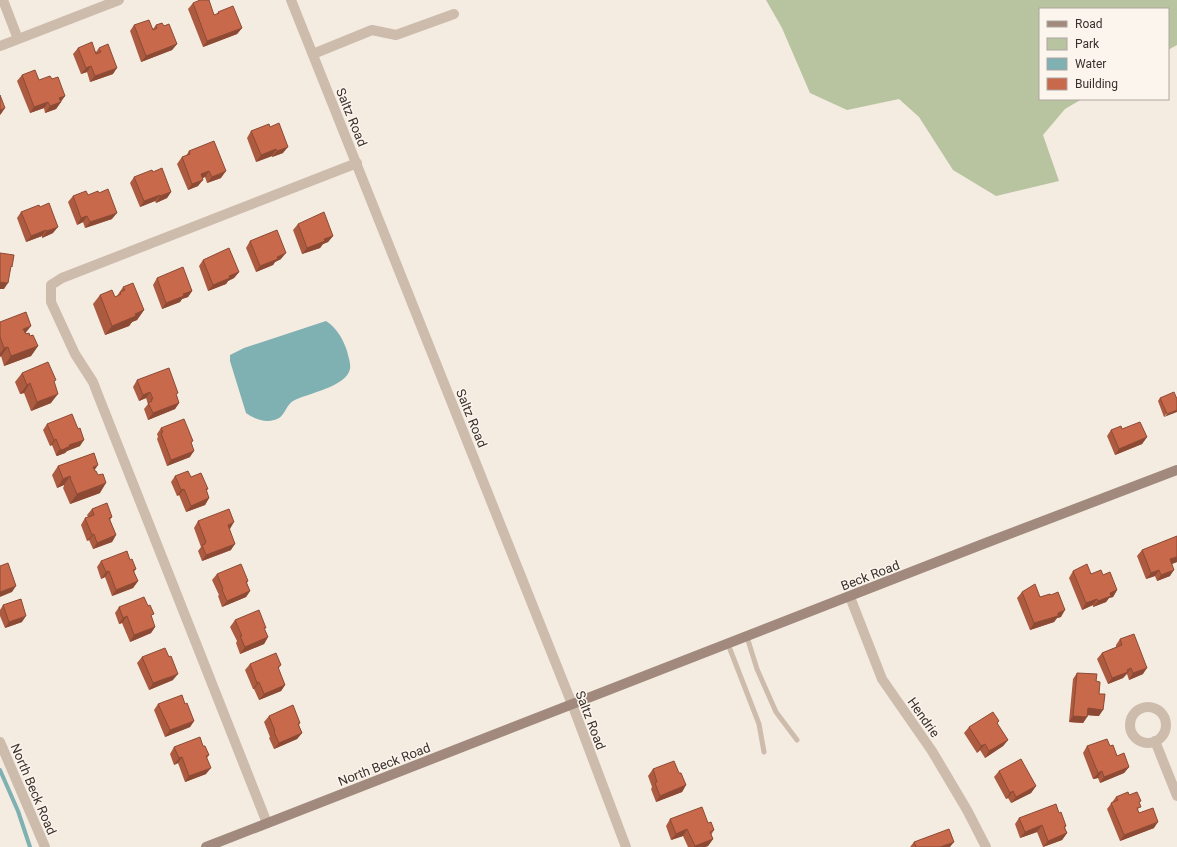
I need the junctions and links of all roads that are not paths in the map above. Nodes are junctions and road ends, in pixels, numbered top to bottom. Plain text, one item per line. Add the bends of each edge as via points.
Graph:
1 (3, 0) edge
2 (119, 0) edge
3 (291, 0) edge
4 (454, 14) dead end
5 (18, 39) junction
6 (0, 46) edge
7 (313, 54) junction
8 (357, 163) junction
9 (1177, 470) edge
10 (850, 597) junction
11 (746, 637) junction
12 (728, 644) junction
13 (572, 704) junction
14 (797, 740) dead end
15 (1155, 741) dead end
16 (0, 742) edge
17 (764, 752) dead end
18 (1177, 796) edge
19 (267, 823) junction
20 (45, 847) edge
21 (206, 847) edge
22 (626, 847) edge
23 (986, 847) edge

1 - 5 street
2 - 5 street
3 - 7 street, Saltz Road
4 - 7 street via 396,35 372,30
5 - 6 street
7 - 8 street, Saltz Road
8 - 13 street, Saltz Road
8 - 19 street via 62,278 51,285 51,302 75,354 93,382
9 - 10 main road, Beck Road
10 - 11 main road, Beck Road
10 - 23 street, Hendrie via 882,679 932,751
11 - 12 main road, Beck Road
11 - 14 lane via 776,712
12 - 13 main road, Beck Road
12 - 17 lane via 760,724
13 - 19 main road, North Beck Road
13 - 22 street, Saltz Road
15 - 18 street
16 - 20 street, North Beck Road
19 - 21 main road, North Beck Road

